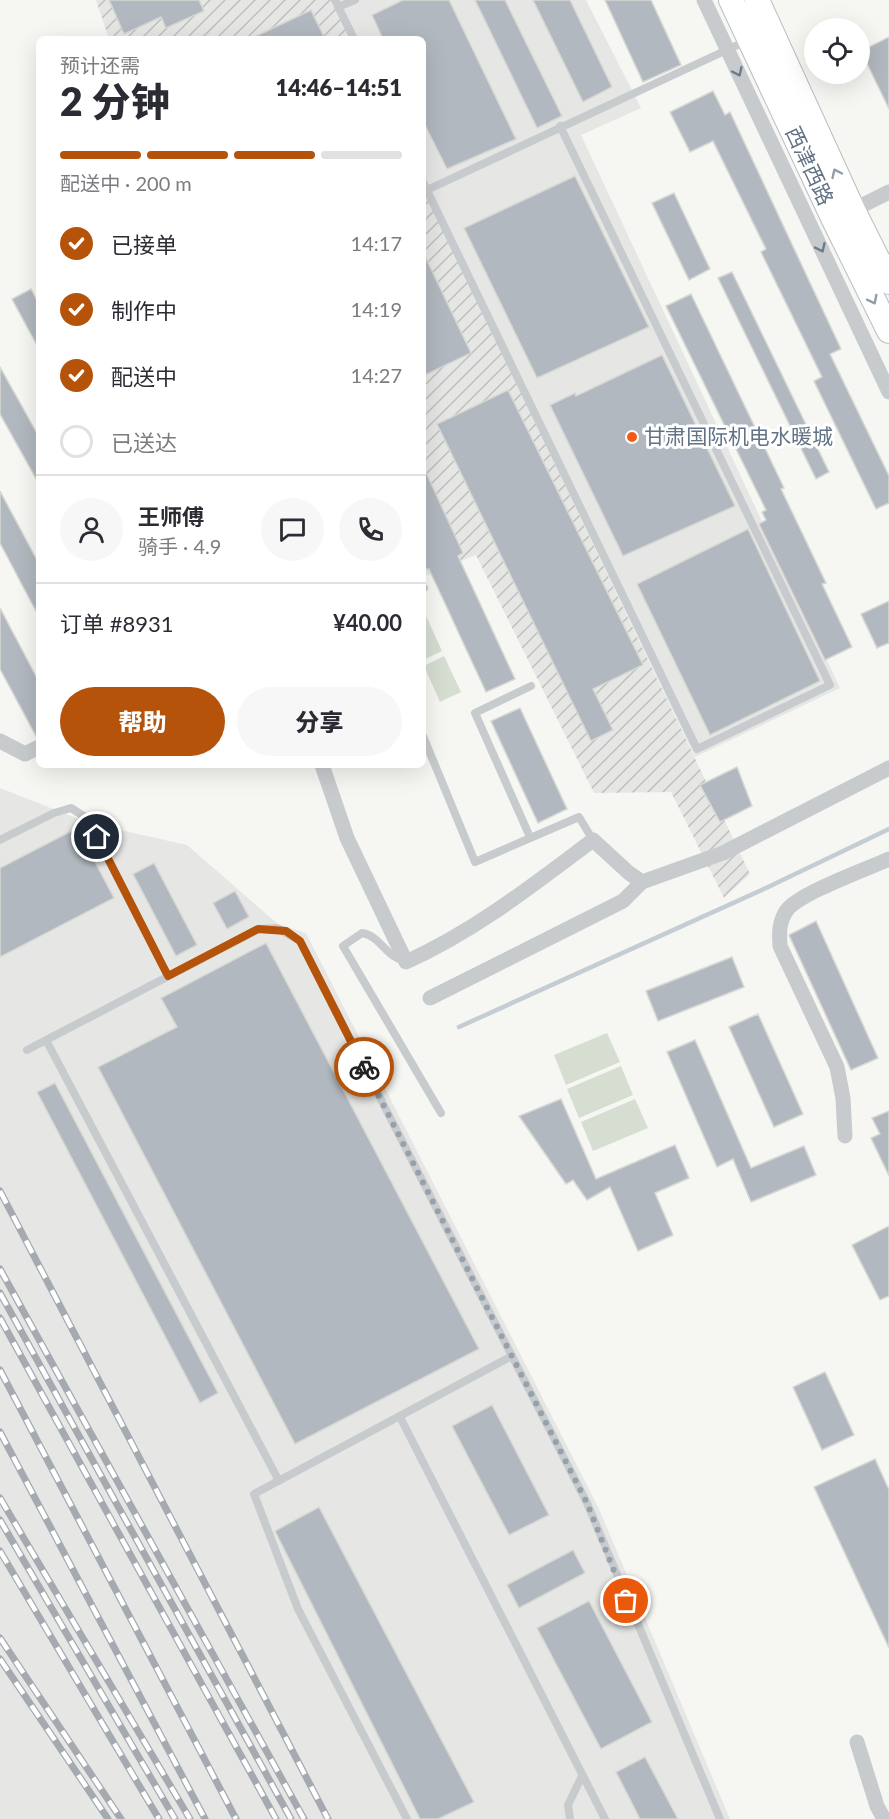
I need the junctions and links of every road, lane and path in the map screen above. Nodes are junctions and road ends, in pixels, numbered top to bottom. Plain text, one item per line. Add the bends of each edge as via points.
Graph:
1 (355, 0) edge
2 (704, 0) edge
3 (732, 0) edge
4 (757, 0) edge
5 (337, 4) edge
6 (353, 36) edge
7 (750, 39) junction
8 (728, 51) junction
9 (560, 126) junction
10 (426, 186) edge
11 (426, 188) edge
12 (889, 192) edge
13 (853, 210) junction
14 (889, 282) edge
15 (889, 331) edge
16 (889, 392) edge
17 (531, 686) dead end
18 (0, 741) edge
19 (426, 743) edge
20 (36, 748) edge
21 (323, 768) edge
22 (889, 768) edge
23 (530, 837) junction
24 (0, 840) edge
25 (593, 840) junction
26 (889, 859) edge
27 (642, 882) junction
28 (406, 962) junction
29 (168, 976) junction
30 (430, 998) dead end
31 (46, 1040) junction
32 (27, 1050) dead end
33 (441, 1113) dead end
34 (845, 1136) dead end
35 (512, 1356) junction
36 (400, 1417) junction
37 (279, 1481) junction
38 (857, 1742) dead end
39 (582, 1776) junction
40 (407, 1819) edge
41 (570, 1819) edge
42 (605, 1819) edge
43 (720, 1819) edge
44 (884, 1819) edge

1 - 5 lane
2 - 8 street
3 - 7 main road, 西津西路
13 -> 4 main road, 西津西路
5 - 6 lane
7 - 8 lane
7 -> 15 main road, 西津西路
8 - 9 lane
8 -> 16 street
9 - 10 lane
9 - 11 lane via 830,685 697,749
12 - 13 street
13 - 14 main road, 西津西路
17 - 23 lane via 475,713
18 - 20 street via 25,754
19 - 23 lane via 475,862
21 - 28 street via 347,838
22 - 27 street via 723,853
23 - 25 lane via 579,817
24 - 29 lane via 71,808 87,818
25 - 27 street
25 - 28 street via 487,919 447,944
26 - 34 street via 795,901 787,910 779,934 780,946 837,1067
27 - 30 street via 623,901
28 - 33 lane via 393,958 372,934 362,933 343,946
29 - 31 lane
29 - 35 lane via 258,929 286,931 300,941
31 - 32 lane
31 - 37 lane
35 - 36 lane
35 - 43 lane via 587,1503
36 - 37 lane
36 - 39 lane
37 - 40 lane via 254,1494 298,1610
38 - 44 street
39 - 41 lane via 568,1805
39 - 42 lane

